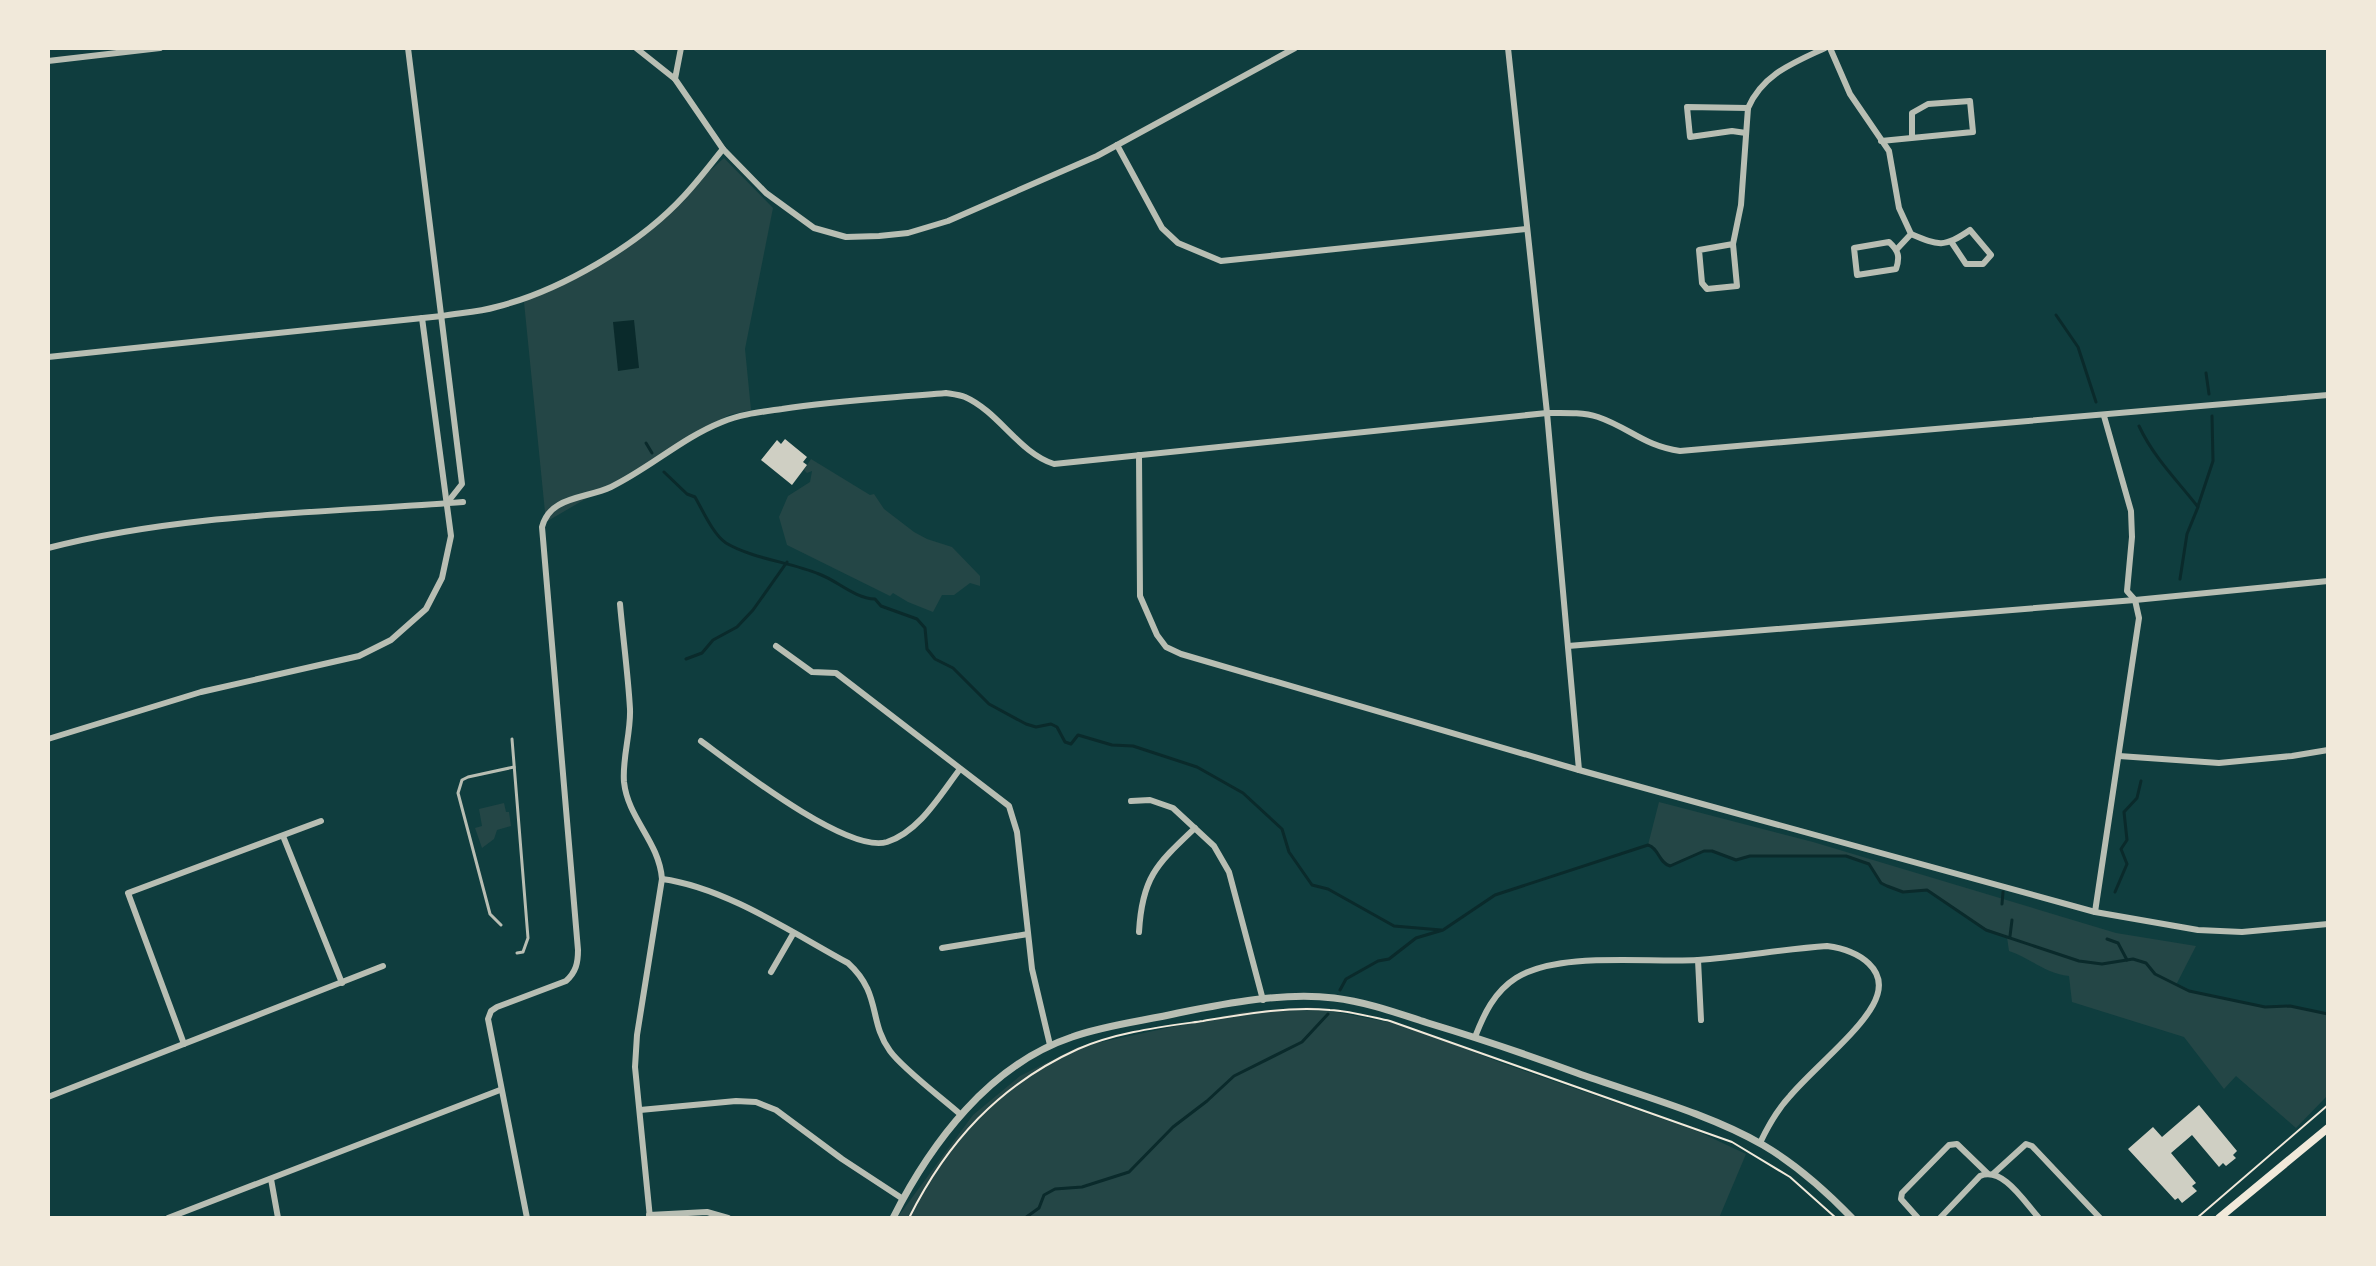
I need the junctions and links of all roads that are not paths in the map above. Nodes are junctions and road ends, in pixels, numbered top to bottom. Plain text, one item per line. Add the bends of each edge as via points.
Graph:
1 (160, 48) edge
2 (408, 48) edge
3 (636, 48) edge
4 (681, 48) edge
5 (1295, 48) edge
6 (1508, 48) edge
7 (1828, 48) edge
8 (48, 61) edge
9 (675, 79) junction
10 (1748, 108) junction
11 (1746, 133) junction
12 (1912, 138) junction
13 (1881, 141) junction
14 (1117, 145) junction
15 (723, 149) junction
16 (1527, 229) junction
17 (1911, 234) junction
18 (1952, 243) junction
19 (1733, 244) junction
20 (1897, 249) junction
21 (442, 316) junction
22 (422, 318) junction
23 (48, 357) edge
24 (2328, 395) edge
25 (1547, 413) junction
26 (2104, 416) junction
27 (1139, 455) junction
28 (463, 502) dead end
29 (447, 503) junction
30 (48, 548) edge
31 (2328, 581) edge
32 (2135, 600) junction
33 (620, 604) dead end
34 (776, 646) dead end
35 (1568, 646) junction
36 (48, 739) edge
37 (512, 739) dead end
38 (701, 741) dead end
39 (2328, 750) edge
40 (2119, 756) junction
41 (514, 767) junction
42 (960, 769) junction
43 (1579, 770) junction
44 (1131, 801) dead end
45 (321, 821) dead end
46 (1195, 828) junction
47 (283, 836) junction
48 (662, 879) junction
49 (2095, 912) junction
50 (2328, 924) edge
51 (501, 925) dead end
52 (1139, 932) dead end
53 (793, 934) junction
54 (1028, 934) junction
55 (942, 948) dead end
56 (517, 953) dead end
57 (1698, 960) junction
58 (383, 966) dead end
59 (771, 972) dead end
60 (342, 983) junction
61 (1263, 1000) junction
62 (1701, 1020) dead end
63 (1475, 1037) junction
64 (184, 1044) junction
65 (1050, 1045) junction
66 (500, 1090) junction
67 (48, 1097) edge
68 (640, 1110) junction
69 (960, 1114) junction
70 (2327, 1131) edge
71 (1760, 1143) junction
72 (1990, 1173) junction
73 (271, 1179) junction
74 (903, 1199) junction
75 (650, 1216) edge
76 (168, 1218) edge
77 (278, 1218) edge
78 (527, 1218) edge
79 (728, 1218) edge
80 (893, 1218) edge
81 (1852, 1218) edge
82 (1918, 1218) edge
83 (1940, 1218) edge
84 (2039, 1218) edge
85 (2100, 1218) edge
86 (2219, 1218) edge

1 - 8 street
2 - 21 street
3 - 9 street
4 - 9 street
5 - 14 street
6 - 16 street
7 - 10 street via 1782,68 1761,85
7 - 13 street
9 - 15 street
10 - 11 street
10 - 11 street via 1687,107 1690,137
11 - 19 street
12 - 12 street via 1973,132 1970,101 1928,104 1912,113
12 - 13 street
13 - 17 street via 1889,151 1899,208
14 - 15 street via 948,221 908,233 857,237 814,228 766,193
14 - 16 street via 1162,228 1178,243 1221,261
15 - 21 street via 682,198 586,270 496,307
16 - 25 street
17 - 18 street via 1932,243
17 - 20 street
18 - 18 street via 1970,230 1991,255 1983,264 1966,264
19 - 19 street via 1737,286 1707,289 1699,250
20 - 20 street via 1896,269 1857,275 1854,248 1889,242
21 - 22 street
21 - 29 street via 462,484
22 - 23 street
22 - 29 street
24 - 26 street
25 - 26 street via 1596,416 1648,444 1680,451
25 - 27 street
25 - 35 street
26 - 32 street via 2131,511 2127,591
27 - 43 street via 1140,596 1166,647
27 - 66 street via 1054,464 965,397 900,395 734,418 692,437 623,481 552,507 541,542 577,964 566,981 491,1011
28 - 29 street
29 - 30 street via 200,520
29 - 36 street via 451,536 442,578 426,609 391,640 359,656 213,689
31 - 32 street
32 - 35 street
32 - 40 street via 2139,618
33 - 48 street via 630,712 625,785 631,809 655,847
34 - 42 street via 812,672 836,673
35 - 43 street
37 - 41 lane
38 - 42 street via 781,801 867,842 886,842 910,830
39 - 40 street via 2219,763
40 - 49 street
41 - 51 lane via 468,777 458,793 490,914
41 - 56 lane via 528,938 523,952
42 - 54 street via 1009,806 1017,832
43 - 49 street
44 - 46 street via 1150,800 1173,808
45 - 47 street
46 - 52 street via 1149,879
46 - 61 street via 1214,846 1229,872
47 - 60 street
47 - 64 street via 128,893
48 - 53 street via 712,891
48 - 68 street via 637,1035
49 - 50 street via 2198,930
53 - 59 street
53 - 69 street via 860,974 891,1052
54 - 55 street
54 - 65 street
57 - 62 street
57 - 63 street via 1539,966 1497,993
57 - 71 street via 1846,948 1872,964 1880,985 1873,1005 1788,1098
58 - 60 street
60 - 64 street
61 - 63 street via 1332,998
61 - 65 street via 1166,1016
63 - 71 street
64 - 67 street
65 - 69 street via 1006,1073
66 - 73 street
66 - 78 street
68 - 74 street via 756,1102 776,1110
68 - 75 street
69 - 74 street
70 - 86 main road
71 - 81 street via 1816,1182
72 - 82 street via 1957,1144 1949,1145 1902,1193 1901,1199
72 - 83 street via 1980,1176
72 - 84 street via 2000,1176
72 - 85 street via 2026,1144 2032,1146
73 - 76 street
73 - 77 street
74 - 80 street
75 - 79 street via 707,1212

